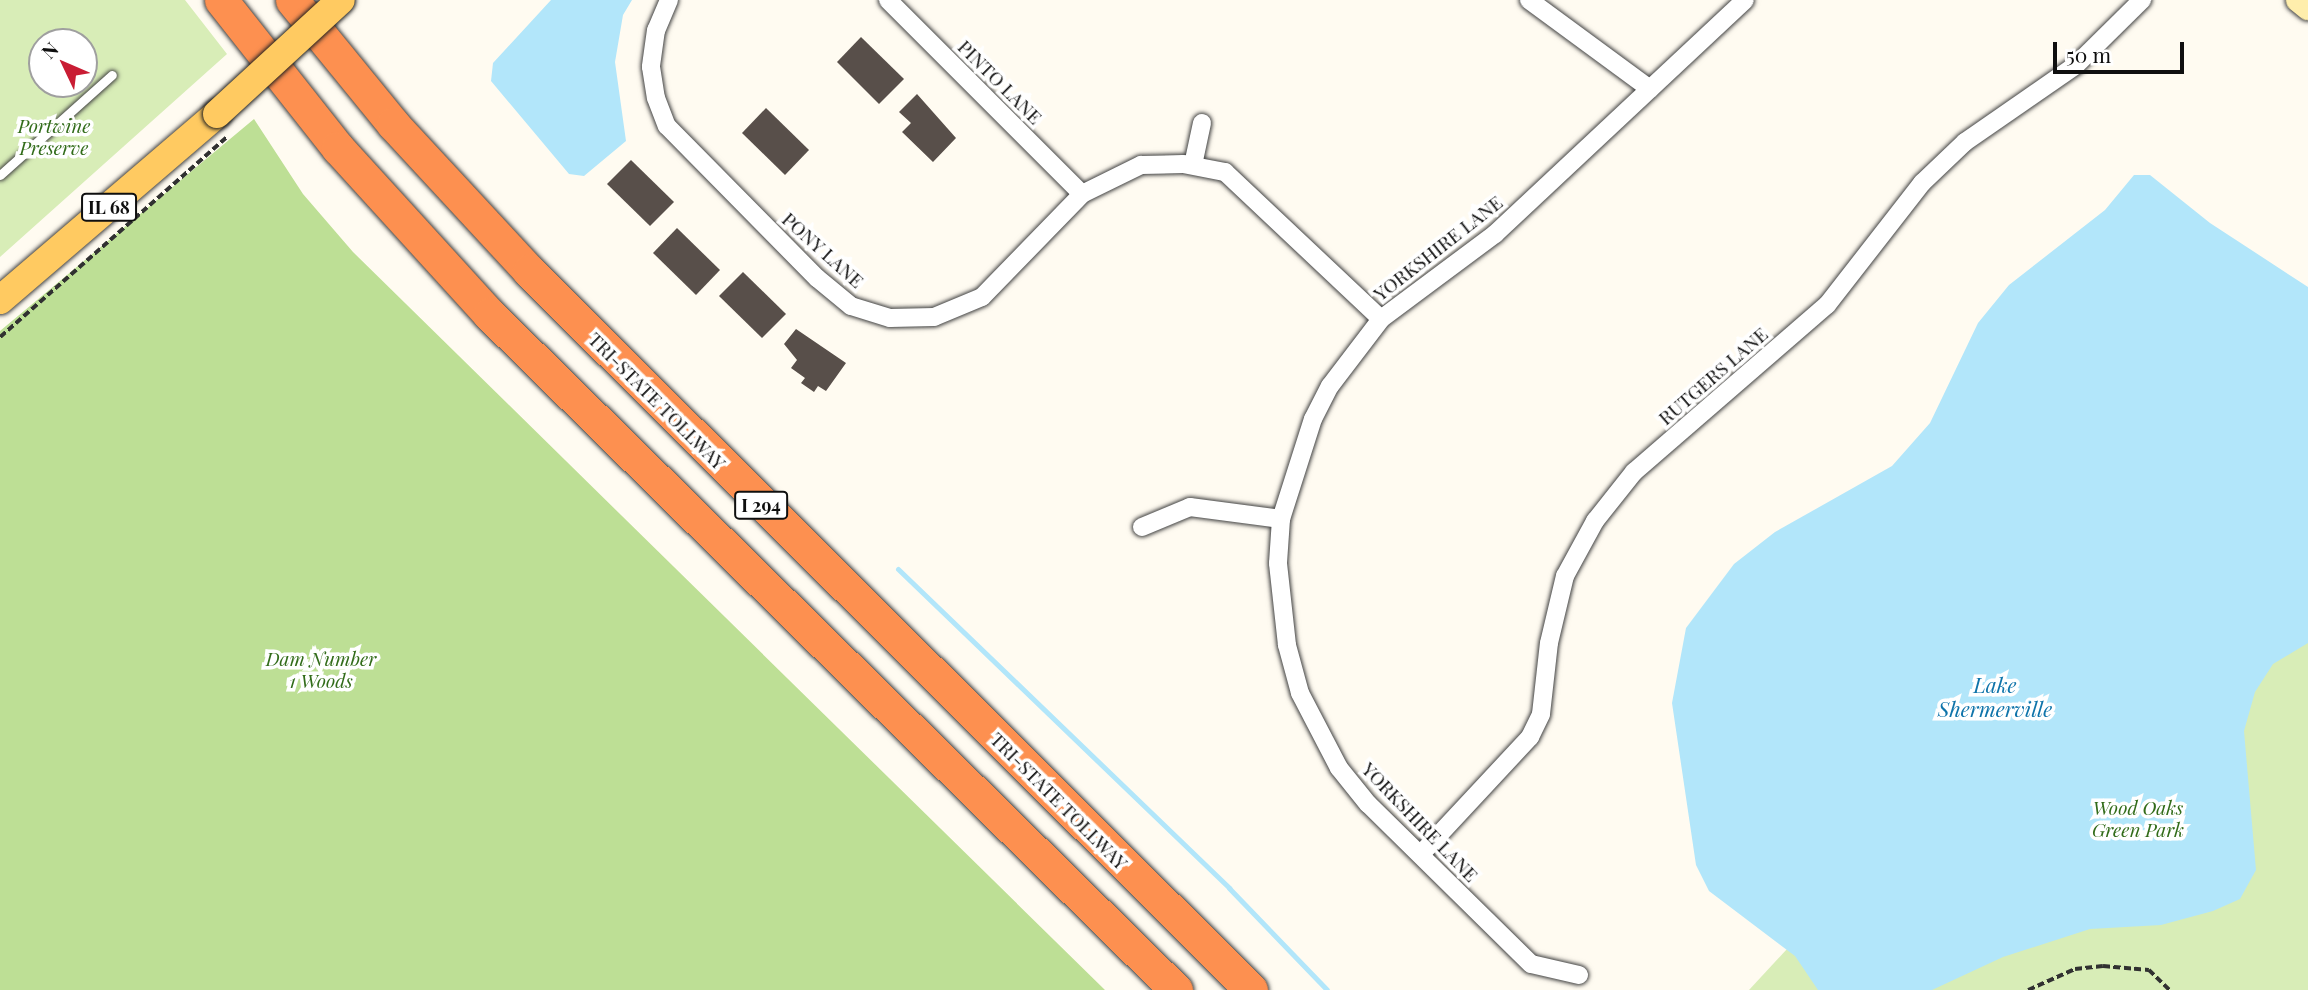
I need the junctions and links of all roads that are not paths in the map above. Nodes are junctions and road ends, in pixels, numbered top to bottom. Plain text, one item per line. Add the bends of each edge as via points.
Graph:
1 (222, 0) edge
2 (292, 0) edge
3 (341, 0) edge
4 (669, 0) edge
5 (888, 0) edge
6 (1529, 0) edge
7 (1745, 0) edge
8 (2142, 0) edge
9 (2298, 0) edge
10 (2308, 8) edge
11 (112, 75) dead end
12 (1650, 89) junction
13 (1202, 123) dead end
14 (1193, 165) junction
15 (0, 175) edge
16 (1082, 194) junction
17 (0, 300) edge
18 (1381, 319) junction
19 (1281, 519) junction
20 (1142, 527) dead end
21 (1421, 854) junction
22 (1579, 975) dead end
23 (1176, 990) edge
24 (1251, 990) edge

1 - 23 highway, I 294 via 338,148 489,314
2 - 24 highway, TRI-STATE TOLLWAY / I 294 via 393,124 528,271
3 - 17 main road, IL 68, bridge via 225,123
4 - 16 street, PONY LANE via 656,30 651,67 667,126 850,306 890,318 934,317 982,297
5 - 16 street, PINTO LANE
6 - 12 street
7 - 12 street, YORKSHIRE LANE
8 - 21 street, RUTGERS LANE via 2076,65 1965,142 1922,183 1827,305 1634,472 1595,521 1565,576 1549,643 1544,702 1530,737
9 - 10 main road
11 - 15 lane
12 - 18 street, YORKSHIRE LANE via 1495,234
13 - 14 street
14 - 16 street, PONY LANE via 1142,164
14 - 18 street, PONY LANE via 1225,172
18 - 19 street, YORKSHIRE LANE via 1330,386 1313,419
19 - 20 street via 1190,507
19 - 21 street, YORKSHIRE LANE via 1280,603 1300,693 1339,768
21 - 22 street, YORKSHIRE LANE via 1531,964

